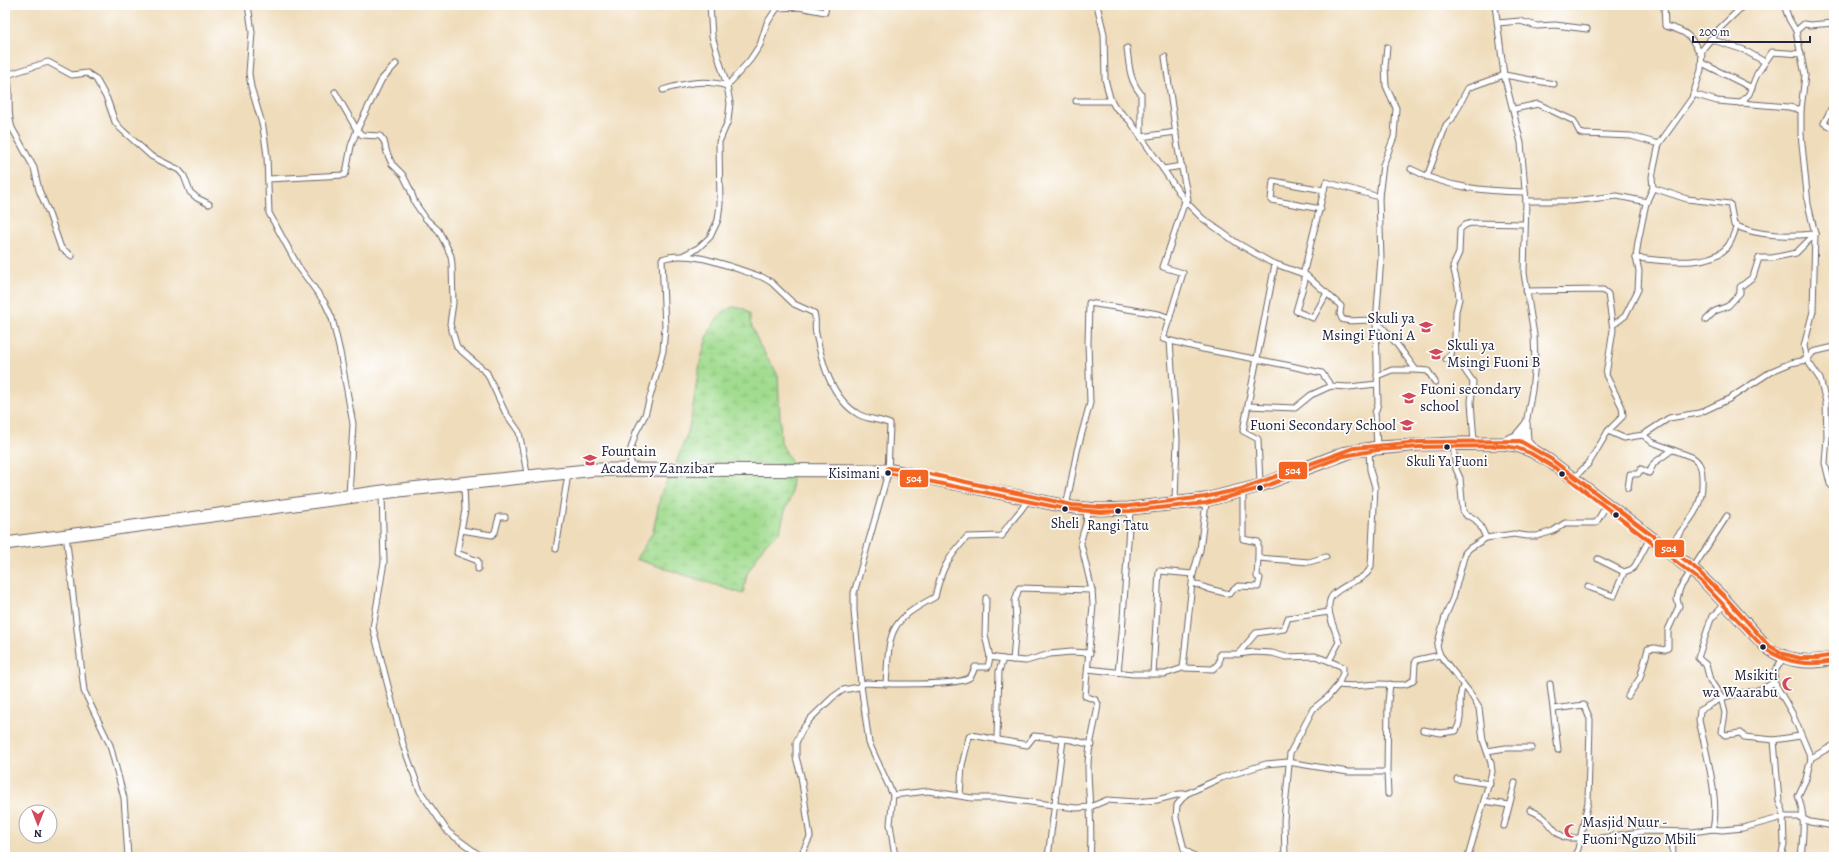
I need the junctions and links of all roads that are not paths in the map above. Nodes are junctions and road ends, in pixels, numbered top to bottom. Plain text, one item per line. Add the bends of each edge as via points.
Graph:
1 (248, 5) edge
2 (710, 5) edge
3 (826, 5) edge
4 (1097, 5) edge
5 (1495, 5) edge
6 (1664, 5) edge
7 (1744, 5) edge
8 (1784, 5) edge
9 (777, 6) edge
10 (1498, 23) junction
11 (1834, 23) edge
12 (1587, 29) dead end
13 (1796, 31) junction
14 (1710, 39) junction
15 (1387, 47) dead end
16 (1127, 48) dead end
17 (1801, 54) junction
18 (1702, 56) junction
19 (1165, 57) dead end
20 (1765, 62) junction
21 (1702, 63) junction
22 (396, 64) dead end
23 (6, 74) edge
24 (1504, 75) junction
25 (1554, 84) dead end
26 (727, 86) junction
27 (1752, 88) junction
28 (663, 90) dead end
29 (335, 92) dead end
30 (1693, 94) junction
31 (1112, 101) junction
32 (1076, 102) dead end
33 (1740, 103) junction
34 (1834, 104) edge
35 (1514, 108) junction
36 (1801, 110) junction
37 (1834, 128) edge
38 (357, 130) junction
39 (1176, 132) junction
40 (1141, 137) junction
41 (1659, 144) junction
42 (1182, 166) junction
43 (1163, 169) junction
44 (1410, 169) dead end
45 (1427, 177) junction
46 (268, 179) junction
47 (1653, 188) junction
48 (1324, 190) junction
49 (1524, 192) junction
50 (1379, 197) junction
51 (1185, 201) junction
52 (1526, 201) junction
53 (1647, 202) junction
54 (209, 204) dead end
55 (1321, 209) junction
56 (1525, 224) junction
57 (1737, 226) junction
58 (1816, 234) junction
59 (683, 255) junction
60 (72, 256) dead end
61 (1636, 258) junction
62 (1275, 264) junction
63 (1306, 275) junction
64 (1526, 291) junction
65 (1327, 293) junction
66 (1170, 318) junction
67 (1706, 320) dead end
68 (1376, 322) junction
69 (1613, 325) junction
70 (1170, 341) junction
71 (1834, 347) edge
72 (1256, 360) junction
73 (1806, 360) junction
74 (1416, 370) junction
75 (1377, 376) junction
76 (1435, 382) dead end
77 (1377, 384) junction
78 (1331, 386) junction
79 (1248, 406) junction
80 (1526, 424) junction
81 (1608, 430) junction
82 (1643, 435) junction
83 (1474, 440) junction
84 (1502, 441) junction
85 (1377, 445) junction
86 (1518, 445) junction
87 (1453, 446) junction
88 (1531, 446) junction
89 (1672, 450) junction
90 (1369, 451) junction
91 (632, 466) junction
92 (668, 469) junction
93 (888, 470) junction
94 (527, 473) junction
95 (568, 474) junction
96 (1576, 477) junction
97 (1260, 483) junction
98 (464, 485) junction
99 (1834, 487) edge
100 (1628, 488) dead end
101 (1243, 494) junction
102 (382, 495) junction
103 (349, 497) junction
104 (1027, 501) junction
105 (1175, 501) junction
106 (1206, 503) junction
107 (1066, 506) junction
108 (1606, 506) junction
109 (1086, 511) junction
110 (1130, 511) junction
111 (1727, 516) dead end
112 (505, 517) dead end
113 (461, 530) junction
114 (67, 536) junction
115 (1486, 538) junction
116 (5, 540) edge
117 (1649, 540) junction
118 (5, 546) edge
119 (1668, 548) junction
120 (556, 549) dead end
121 (1326, 557) dead end
122 (1258, 558) junction
123 (1598, 559) dead end
124 (478, 569) dead end
125 (1692, 570) junction
126 (1624, 572) junction
127 (1193, 574) junction
128 (1192, 583) junction
129 (1588, 587) dead end
130 (1092, 590) junction
131 (986, 598) dead end
132 (1725, 604) junction
133 (1329, 612) junction
134 (1090, 653) junction
135 (1238, 654) junction
136 (1440, 655) junction
137 (1834, 655) edge
138 (990, 657) junction
139 (1003, 659) junction
140 (1013, 660) junction
141 (1782, 660) junction
142 (1329, 661) junction
143 (1834, 661) edge
144 (1183, 668) junction
145 (1088, 669) junction
146 (1118, 672) junction
147 (1153, 674) junction
148 (1774, 682) junction
149 (886, 684) junction
150 (1390, 684) junction
151 (1550, 684) dead end
152 (861, 685) junction
153 (1338, 685) junction
154 (1463, 686) junction
155 (1628, 696) dead end
156 (1722, 699) junction
157 (1554, 709) junction
158 (1423, 730) dead end
159 (1800, 736) junction
160 (997, 738) junction
161 (1063, 740) junction
162 (1774, 740) junction
163 (1092, 745) junction
164 (1834, 745) edge
165 (1532, 748) dead end
166 (1558, 750) dead end
167 (1487, 751) junction
168 (1811, 758) junction
169 (1288, 762) junction
170 (1387, 772) junction
171 (1457, 779) dead end
172 (1516, 783) dead end
173 (1490, 784) junction
174 (1186, 794) junction
175 (1388, 794) dead end
176 (960, 795) junction
177 (893, 796) junction
178 (1484, 800) junction
179 (1055, 805) junction
180 (1509, 805) junction
181 (1090, 808) junction
182 (1530, 810) dead end
183 (1782, 817) junction
184 (1804, 820) junction
185 (1504, 826) dead end
186 (1834, 826) edge
187 (1713, 829) junction
188 (1672, 832) junction
189 (1579, 838) junction
190 (1834, 847) edge
191 (128, 857) edge
192 (482, 857) edge
193 (800, 857) edge
194 (896, 857) edge
195 (1048, 857) edge
196 (1090, 857) edge
197 (1195, 857) edge
198 (1285, 857) edge
199 (1468, 857) edge
200 (1574, 857) edge
201 (1673, 857) edge
202 (1781, 857) edge
203 (1801, 857) edge
204 (1833, 857) edge

1 - 46 street via 252,32 249,73 262,127
2 - 26 street via 712,36
3 - 9 street via 825,12
4 - 31 street via 1104,34 1105,79
5 - 10 street
6 - 18 street via 1665,26 1692,37
7 - 14 street
8 - 13 street
9 - 26 street via 767,23 760,45
10 - 12 street via 1520,21 1536,26
10 - 24 street
11 - 13 street via 1804,24
13 - 17 street
14 - 18 street via 1702,50
14 - 20 street via 1744,50
15 - 50 street via 1386,86 1396,108 1396,125 1383,165
16 - 40 street via 1130,71 1135,87 1141,94
17 - 20 street via 1772,52
17 - 36 street via 1805,75
18 - 21 street
19 - 39 street
20 - 27 street
21 - 27 street
21 - 30 street
22 - 38 street via 382,79
23 - 54 street via 48,62 72,75 88,73 96,79 115,122 121,129 151,156 179,170 190,192
23 - 60 street via 12,128 34,168 39,190 60,248
24 - 25 street
24 - 35 street
24 - 45 street via 1468,88 1452,119 1446,125
26 - 28 street via 715,82 688,82
26 - 59 street via 730,103 728,121 719,142 718,220 710,237 698,248
27 - 33 street
29 - 38 street
30 - 33 street via 1717,101
30 - 41 street
31 - 32 street
31 - 40 street
33 - 36 street
34 - 37 street via 1824,123
35 - 41 street via 1538,104 1570,119 1577,124 1580,133 1631,136
35 - 49 street via 1521,143
36 - 58 street via 1808,204
38 - 46 street via 344,175
38 - 94 street via 362,135 380,136 392,164 403,175 410,188 415,203 426,219 438,230 446,245 452,264 453,303 450,324 457,347 487,373 505,412 519,432
39 - 40 street
39 - 42 street
40 - 43 street
41 - 47 street via 1652,177
42 - 43 street
42 - 51 street via 1188,200
43 - 51 street
44 - 45 street
45 - 49 street via 1483,191
46 - 103 street via 269,213 298,266 325,303 332,318 353,424
47 - 53 street
47 - 57 street via 1687,199 1730,204 1734,225
48 - 50 street via 1326,182
48 - 55 street
48 - 55 street via 1273,181 1271,200
49 - 52 street
50 - 68 street via 1381,258
51 - 62 street via 1202,218 1237,243
51 - 66 street via 1163,267 1183,274
52 - 53 street via 1572,201 1617,196
52 - 56 street
53 - 61 street
55 - 63 street via 1304,271
56 - 64 street
56 - 83 street via 1471,224 1460,229 1459,252 1453,266 1458,287 1455,337 1448,358 1460,363 1473,382 1471,402
57 - 58 street via 1781,236
57 - 61 street via 1728,246 1709,259
58 - 67 street via 1796,252 1772,258 1759,258 1753,277 1740,287 1740,293 1728,306 1715,311
58 - 73 street via 1814,311 1804,346
59 - 91 street via 662,259 665,326 663,351 645,415 636,432 629,455
59 - 93 street via 698,257 762,277 794,304 814,313 821,354 837,394 857,413 870,420 890,424
61 - 69 street via 1638,290 1625,316
62 - 63 street
62 - 72 street
63 - 65 street
63 - 65 street via 1296,311 1313,318
64 - 69 street via 1603,290 1608,294
64 - 80 street via 1534,335 1535,363
65 - 68 street via 1341,306 1342,319
66 - 70 street via 1163,339
66 - 107 street via 1089,303 1090,403
68 - 74 street
68 - 75 street
69 - 81 street via 1606,375 1622,407 1622,416
70 - 72 street
70 - 105 street via 1177,439
71 - 73 street via 1813,352
72 - 78 street via 1322,374
72 - 79 street
73 - 82 street via 1772,371 1730,399 1699,413 1669,418
73 - 99 street via 1820,379 1826,402 1825,463 1830,484
74 - 75 street via 1392,370
74 - 76 street via 1428,371
75 - 77 street
77 - 78 street
77 - 85 street
78 - 79 street via 1311,395 1295,408
79 - 97 street via 1243,431 1258,439
80 - 84 main road via 1516,436
80 - 86 street
80 - 88 main road via 1527,441
81 - 82 street via 1624,438
81 - 96 street via 1589,463
82 - 89 street via 1652,442
83 - 84 main road
83 - 85 main road
84 - 86 main road
85 - 97 main road via 1342,451
86 - 87 main road
86 - 88 main road
86 - 108 main road via 1555,468
87 - 90 main road
87 - 115 street via 1460,478 1463,511 1478,522
88 - 96 main road
89 - 100 street via 1654,463 1649,473 1641,469 1638,474 1630,474
89 - 119 street via 1697,460 1701,468 1703,490 1699,505
90 - 101 main road via 1344,456
90 - 133 street via 1370,470 1375,488 1370,571 1334,593 1329,600
91 - 92 main road
91 - 94 main road
92 - 93 main road
92 - 95 main road
93 - 104 main road
93 - 107 main road via 925,474
93 - 152 street via 854,593
94 - 103 main road
95 - 98 main road
95 - 120 street
96 - 119 main road
97 - 105 main road via 1205,497
98 - 102 main road
98 - 113 street via 465,510
101 - 106 main road
101 - 122 street via 1243,539 1258,542
102 - 103 main road
102 - 192 street via 384,562 373,628 404,748 420,791 448,832
103 - 114 main road
104 - 107 main road
104 - 149 street via 1021,512 1005,528 1002,536 967,537 944,566 935,597 902,617 894,627 888,654
105 - 107 main road via 1100,507
106 - 110 main road
106 - 127 street via 1200,550
107 - 109 main road
108 - 115 street via 1596,522 1565,523 1553,531 1537,536 1514,534
108 - 117 main road
109 - 110 main road
109 - 130 street via 1088,520 1081,544
110 - 146 street
111 - 125 street
112 - 113 street via 499,517 492,535
113 - 124 street via 458,553 478,561
114 - 116 main road
114 - 118 main road
114 - 191 street via 84,691 110,745 124,798
115 - 136 street via 1465,553 1438,640
117 - 125 main road
117 - 126 street via 1635,566
119 - 125 main road
121 - 122 street via 1309,562
122 - 128 street via 1258,587 1238,586 1231,593 1225,594
123 - 126 street
125 - 132 main road
125 - 137 main road via 1717,588 1776,651 1802,658
125 - 155 street via 1678,595 1679,606 1669,625 1668,648 1648,649 1640,678
126 - 129 street via 1614,596
127 - 128 street
127 - 147 street via 1160,571
128 - 144 street
130 - 134 street
130 - 140 street via 1019,588 1015,601
131 - 138 street via 985,635
132 - 141 main road via 1764,648
132 - 156 street via 1712,616 1698,658 1706,665 1710,680
133 - 135 street via 1288,618 1284,629 1256,632
133 - 142 street via 1339,642
134 - 140 street via 1071,652 1050,654 1026,661
134 - 145 street
135 - 142 street via 1254,652 1286,657 1315,656
135 - 144 street via 1220,654 1219,663 1213,669
136 - 150 street via 1417,660 1412,682
136 - 154 street
138 - 139 street
138 - 149 street via 988,666 975,667 967,679 935,683
139 - 140 street
139 - 160 street via 999,671
141 - 143 main road via 1807,665
141 - 148 street via 1775,671
142 - 153 street via 1343,667
144 - 147 street via 1165,674
145 - 146 street
145 - 163 street via 1085,696 1096,700 1098,704
146 - 147 street
148 - 156 street via 1762,690
148 - 159 street via 1792,713
149 - 152 street
150 - 153 street via 1356,687
150 - 170 street
151 - 157 street
152 - 177 street via 869,743
152 - 193 street via 844,690 833,697 810,719 796,743 796,757 810,837
153 - 169 street via 1313,709 1295,741
154 - 158 street via 1460,692 1461,723 1456,731 1441,733
154 - 167 street via 1478,708
156 - 162 street via 1725,713 1722,732
156 - 187 street via 1700,710 1698,715 1711,780
157 - 166 street
157 - 189 street via 1584,704 1590,718 1588,802
159 - 162 street
159 - 168 street
160 - 161 street via 1027,745 1034,736
160 - 176 street via 976,734 970,736 962,765
161 - 163 street
161 - 179 street
162 - 183 street
163 - 181 street via 1088,764
164 - 168 street
165 - 167 street
167 - 173 street via 1492,772
168 - 184 street via 1806,779 1798,796
169 - 170 street via 1348,772
169 - 174 street via 1266,764 1221,778
169 - 198 street via 1284,820
170 - 175 street
171 - 173 street
172 - 180 street
173 - 178 street
174 - 181 street via 1136,802 1107,800
174 - 197 street via 1177,805 1176,818 1184,849
176 - 177 street via 928,791
176 - 179 street
177 - 194 street via 890,824
178 - 180 street
178 - 199 street
179 - 181 street
179 - 195 street
180 - 185 street
181 - 196 street
182 - 189 street via 1546,819 1553,830 1563,837
183 - 184 street via 1800,817
183 - 187 street via 1743,828
183 - 202 street via 1784,845
184 - 186 street
184 - 203 street
187 - 188 street
188 - 189 street via 1645,831 1605,838
188 - 201 street
189 - 200 street
190 - 204 street

